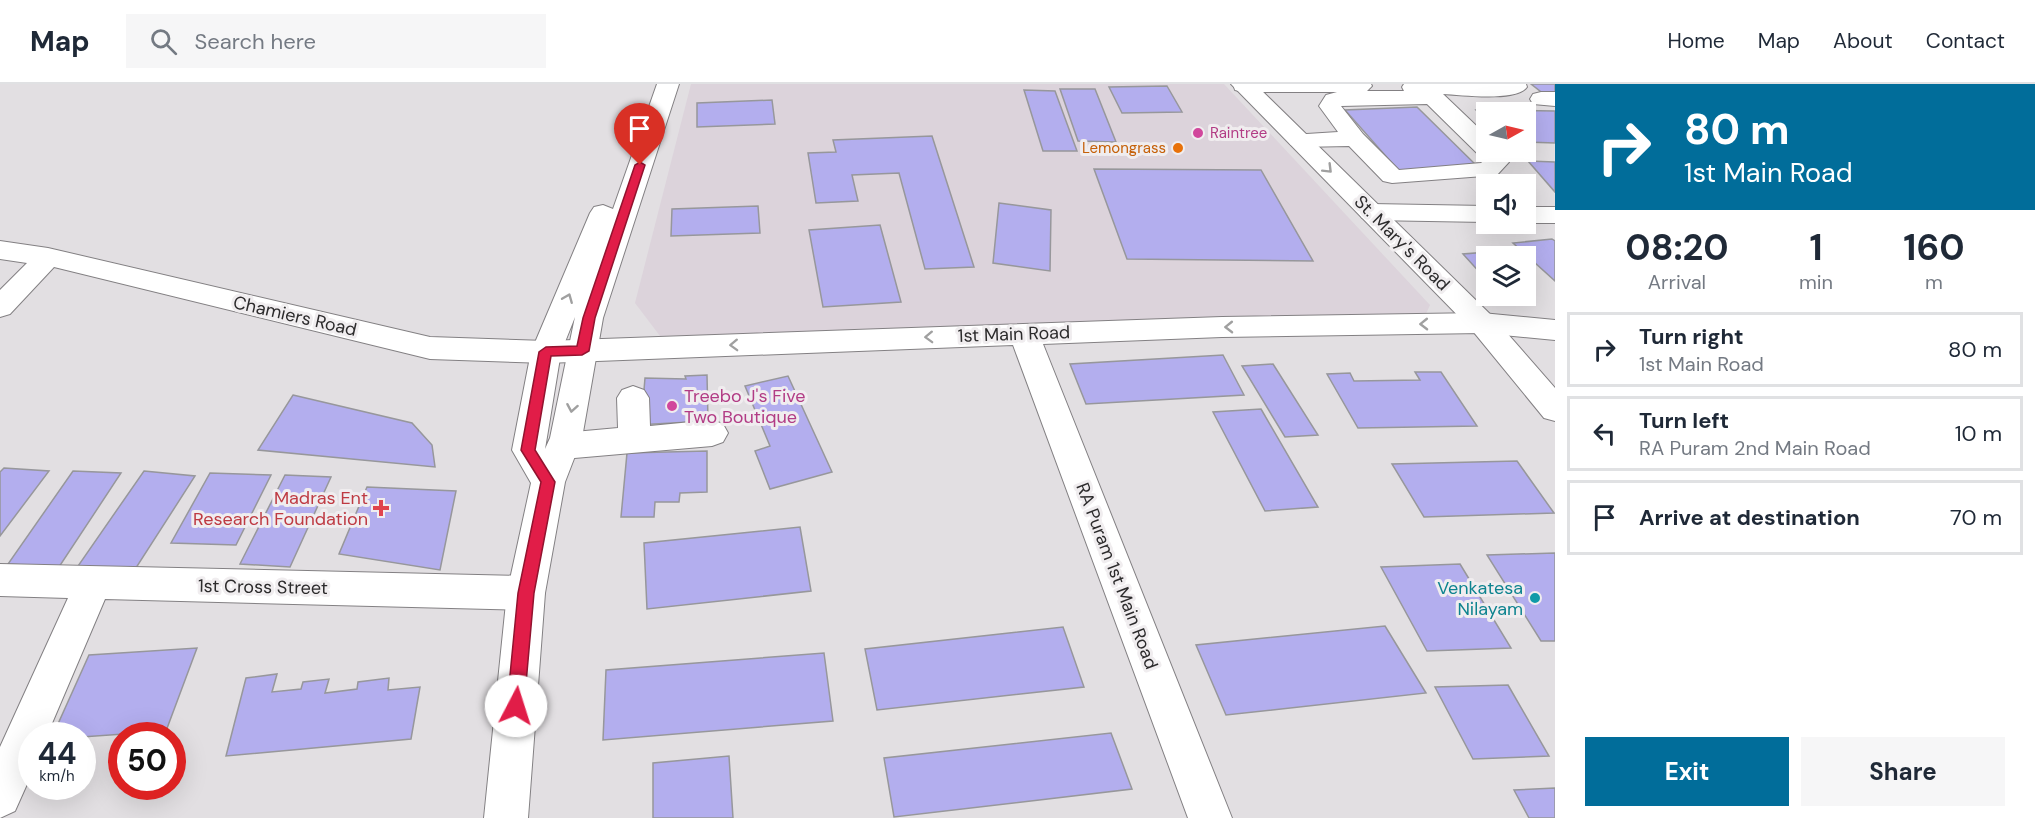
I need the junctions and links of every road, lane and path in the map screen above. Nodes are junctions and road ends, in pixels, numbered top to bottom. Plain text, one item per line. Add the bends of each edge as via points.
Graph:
1 (656, 84) edge
2 (668, 84) edge
3 (1515, 84) edge
4 (1242, 85) edge
5 (1476, 138) edge
6 (1355, 139) junction
7 (1299, 140) junction
8 (1497, 162) edge
9 (1371, 213) junction
10 (1476, 214) edge
11 (1536, 215) edge
12 (1555, 215) edge
13 (0, 250) edge
14 (48, 257) junction
15 (0, 307) edge
16 (1482, 323) junction
17 (1555, 330) edge
18 (1024, 334) junction
19 (582, 351) junction
20 (546, 352) junction
21 (633, 399) dead end
22 (1555, 409) edge
23 (712, 432) dead end
24 (634, 439) junction
25 (563, 446) junction
26 (548, 482) junction
27 (0, 580) edge
28 (93, 583) junction
29 (526, 593) junction
30 (0, 795) edge
31 (506, 818) edge
32 (1210, 818) edge

20 -> 1 street
2 - 19 street
3 - 4 street via 1511,88
4 - 7 street, St. Mary's Road
5 - 6 street via 1437,100 1421,96 1334,100 1330,106
6 - 7 street
6 - 8 street via 1392,176 1488,170
7 -> 9 street, St. Mary's Road
9 - 10 street
9 - 16 street, St. Mary's Road
11 - 12 street
13 - 14 street, Chamiers Road
14 - 15 street
14 - 20 street, Chamiers Road via 430,348
16 - 17 street, 1st Main Road
16 -> 18 street, 1st Main Road
16 - 22 street, St. Mary's Road
18 -> 19 street, 1st Main Road
18 - 32 street, RA Puram 1st Main Road
19 - 20 street, 1st Main Road
19 -> 25 street
20 - 26 street via 528,450
21 - 24 street
23 - 24 street
24 - 25 street
25 - 26 street
26 - 29 street
27 - 28 street, 1st Cross Street
28 - 29 street, 1st Cross Street
28 - 30 street
29 - 31 street

